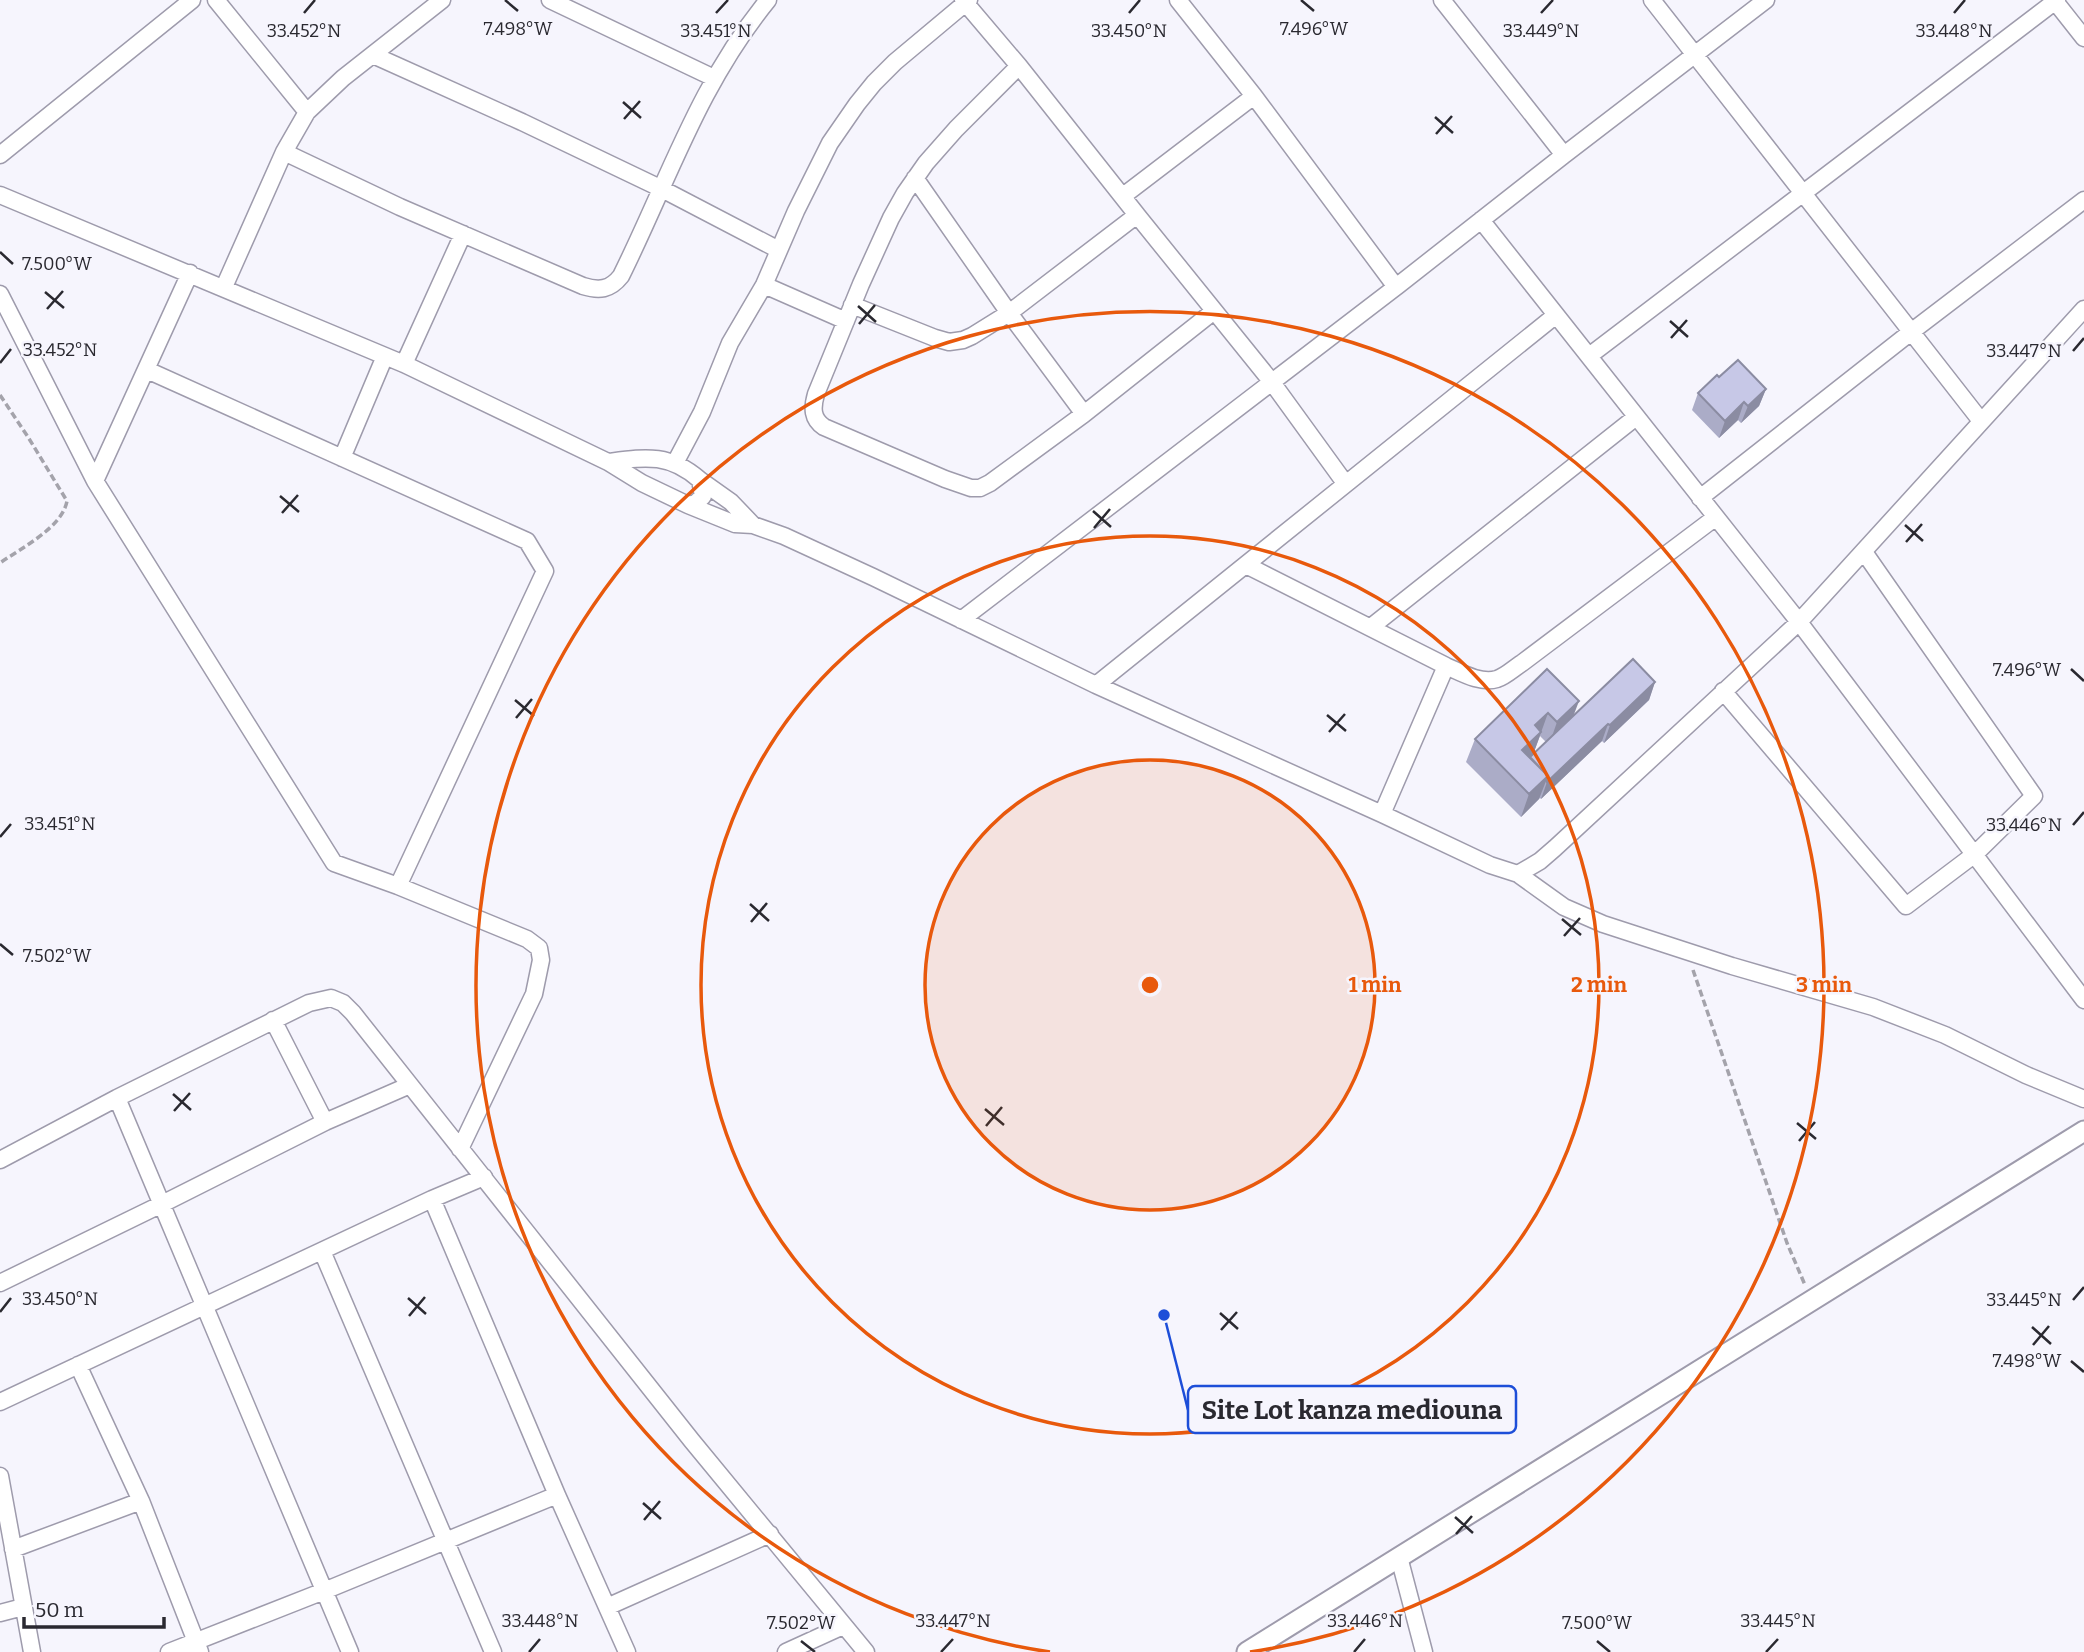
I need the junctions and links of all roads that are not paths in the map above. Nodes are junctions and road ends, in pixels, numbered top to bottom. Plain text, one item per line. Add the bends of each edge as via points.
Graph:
1 (192, 0) edge
2 (216, 0) edge
3 (442, 0) edge
4 (550, 0) edge
5 (768, 0) edge
6 (1178, 0) edge
7 (1442, 0) edge
8 (1653, 0) edge
9 (1766, 0) edge
10 (966, 1) edge
11 (2056, 1) edge
12 (2084, 38) edge
13 (1696, 54) junction
14 (373, 55) junction
15 (1019, 66) junction
16 (714, 78) junction
17 (1254, 96) junction
18 (307, 112) junction
19 (284, 152) junction
20 (0, 155) edge
21 (1564, 155) junction
22 (915, 178) junction
23 (660, 188) junction
24 (1804, 194) junction
25 (0, 195) edge
26 (1123, 196) junction
27 (2084, 200) edge
28 (1137, 215) junction
29 (1481, 220) junction
30 (463, 234) junction
31 (779, 250) junction
32 (190, 273) junction
33 (764, 285) junction
34 (224, 287) junction
35 (1396, 287) junction
36 (0, 294) edge
37 (852, 304) junction
38 (2084, 309) edge
39 (1214, 312) junction
40 (1009, 313) junction
41 (1556, 315) junction
42 (846, 321) junction
43 (1911, 332) junction
44 (385, 356) junction
45 (1589, 356) junction
46 (404, 364) junction
47 (147, 370) junction
48 (1270, 382) junction
49 (1084, 414) junction
50 (1636, 417) junction
51 (1981, 421) junction
52 (652, 457) junction
53 (342, 458) junction
54 (608, 462) junction
55 (675, 463) junction
56 (700, 480) junction
57 (95, 481) junction
58 (642, 483) junction
59 (1345, 483) junction
60 (1700, 498) junction
61 (688, 505) junction
62 (1716, 517) junction
63 (753, 525) junction
64 (1864, 551) junction
65 (1246, 565) junction
66 (961, 620) junction
67 (1799, 622) junction
68 (1371, 627) junction
69 (1446, 666) junction
70 (1096, 685) junction
71 (1723, 691) junction
72 (1382, 814) junction
73 (1975, 855) junction
74 (1518, 874) junction
75 (398, 886) junction
76 (2084, 1000) edge
77 (272, 1020) junction
78 (410, 1085) junction
79 (117, 1098) junction
80 (2084, 1099) edge
81 (325, 1122) junction
82 (2084, 1130) edge
83 (460, 1149) junction
84 (0, 1160) edge
85 (484, 1177) junction
86 (432, 1199) junction
87 (162, 1204) junction
88 (322, 1251) junction
89 (0, 1283) edge
90 (205, 1306) junction
91 (78, 1365) junction
92 (0, 1402) edge
93 (0, 1476) edge
94 (557, 1495) junction
95 (141, 1501) junction
96 (770, 1534) junction
97 (445, 1541) junction
98 (13, 1549) junction
99 (1399, 1557) junction
100 (324, 1591) junction
101 (23, 1606) junction
102 (607, 1607) junction
103 (0, 1613) edge
104 (843, 1626) junction
105 (198, 1646) edge
106 (32, 1652) edge
107 (169, 1652) edge
108 (350, 1652) edge
109 (493, 1652) edge
110 (627, 1652) edge
111 (786, 1652) edge
112 (866, 1652) edge
113 (1247, 1652) edge
114 (1424, 1652) edge

1 - 20 street
2 - 18 street
3 - 14 street
4 - 16 street
5 - 16 street
6 - 17 street
7 - 21 street
8 - 13 street
9 - 13 street
10 - 15 street
10 - 31 street via 895,62 856,104 819,162
11 - 12 street
11 - 24 street
13 - 21 street
13 - 24 street
14 - 18 street
14 - 23 street
15 - 22 street
15 - 26 street
16 - 23 street
17 - 26 street
17 - 35 street
18 - 19 street
19 - 30 street
19 - 34 street
21 - 29 street
22 - 37 street via 891,218
22 - 40 street
23 - 30 street via 621,276 606,289 583,286
23 - 31 street
24 - 43 street
24 - 45 street
25 - 32 street
26 - 28 street
27 - 43 street
28 - 39 street
28 - 40 street
29 - 35 street
29 - 41 street
30 - 46 street
31 - 33 street
32 - 34 street
32 - 47 street
33 - 42 street
33 - 55 street via 730,343
34 - 44 street
35 - 48 street
36 - 57 street
37 - 40 street via 949,342 972,336
37 - 42 street
38 - 51 street
39 - 48 street
39 - 49 street
40 - 49 street
41 - 45 street
41 - 59 street
42 - 49 street via 816,394 816,420 824,428 954,483 983,486
43 - 51 street
43 - 60 street
44 - 46 street
44 - 53 street
45 - 50 street
46 - 54 street
47 - 53 street
47 - 57 street
48 - 59 street
48 - 66 street
50 - 60 street
50 - 68 street
51 - 64 street
52 - 54 street
52 - 55 street
52 - 58 street via 640,468
53 - 75 street via 527,541 545,571
54 - 58 street
55 - 56 street
56 - 61 street via 703,496
56 - 63 street
57 - 75 street via 334,863
58 - 61 street
59 - 65 street
60 - 62 street
61 - 63 street via 735,524
62 - 67 street
62 - 69 street via 1501,678 1481,680
63 - 66 street
64 - 67 street
64 - 73 street via 2034,796
65 - 68 street
65 - 70 street
66 - 70 street
67 - 71 street
67 - 73 street
68 - 69 street
69 - 72 street
70 - 72 street
71 - 73 street via 1906,906
71 - 74 street via 1555,848
72 - 74 street
73 - 76 street
74 - 80 street via 1548,897 1630,934 1919,1024
75 - 83 street via 539,948 534,994
77 - 78 street via 319,999 337,999
77 - 79 street
77 - 81 street
78 - 81 street
78 - 83 street
79 - 84 street
79 - 87 street
81 - 87 street
82 - 99 street
83 - 85 street
85 - 86 street
85 - 96 street
86 - 88 street
86 - 94 street
87 - 89 street
87 - 90 street
88 - 90 street
88 - 97 street
90 - 91 street
90 - 100 street
91 - 92 street
91 - 95 street
93 - 98 street
94 - 97 street
94 - 102 street
95 - 98 street
95 - 105 street
96 - 102 street
96 - 104 street
97 - 100 street
97 - 109 street
98 - 101 street
99 - 113 street
99 - 114 street
100 - 105 street
100 - 108 street
101 - 103 street
101 - 106 street
102 - 110 street
104 - 111 street
104 - 112 street
105 - 107 street

